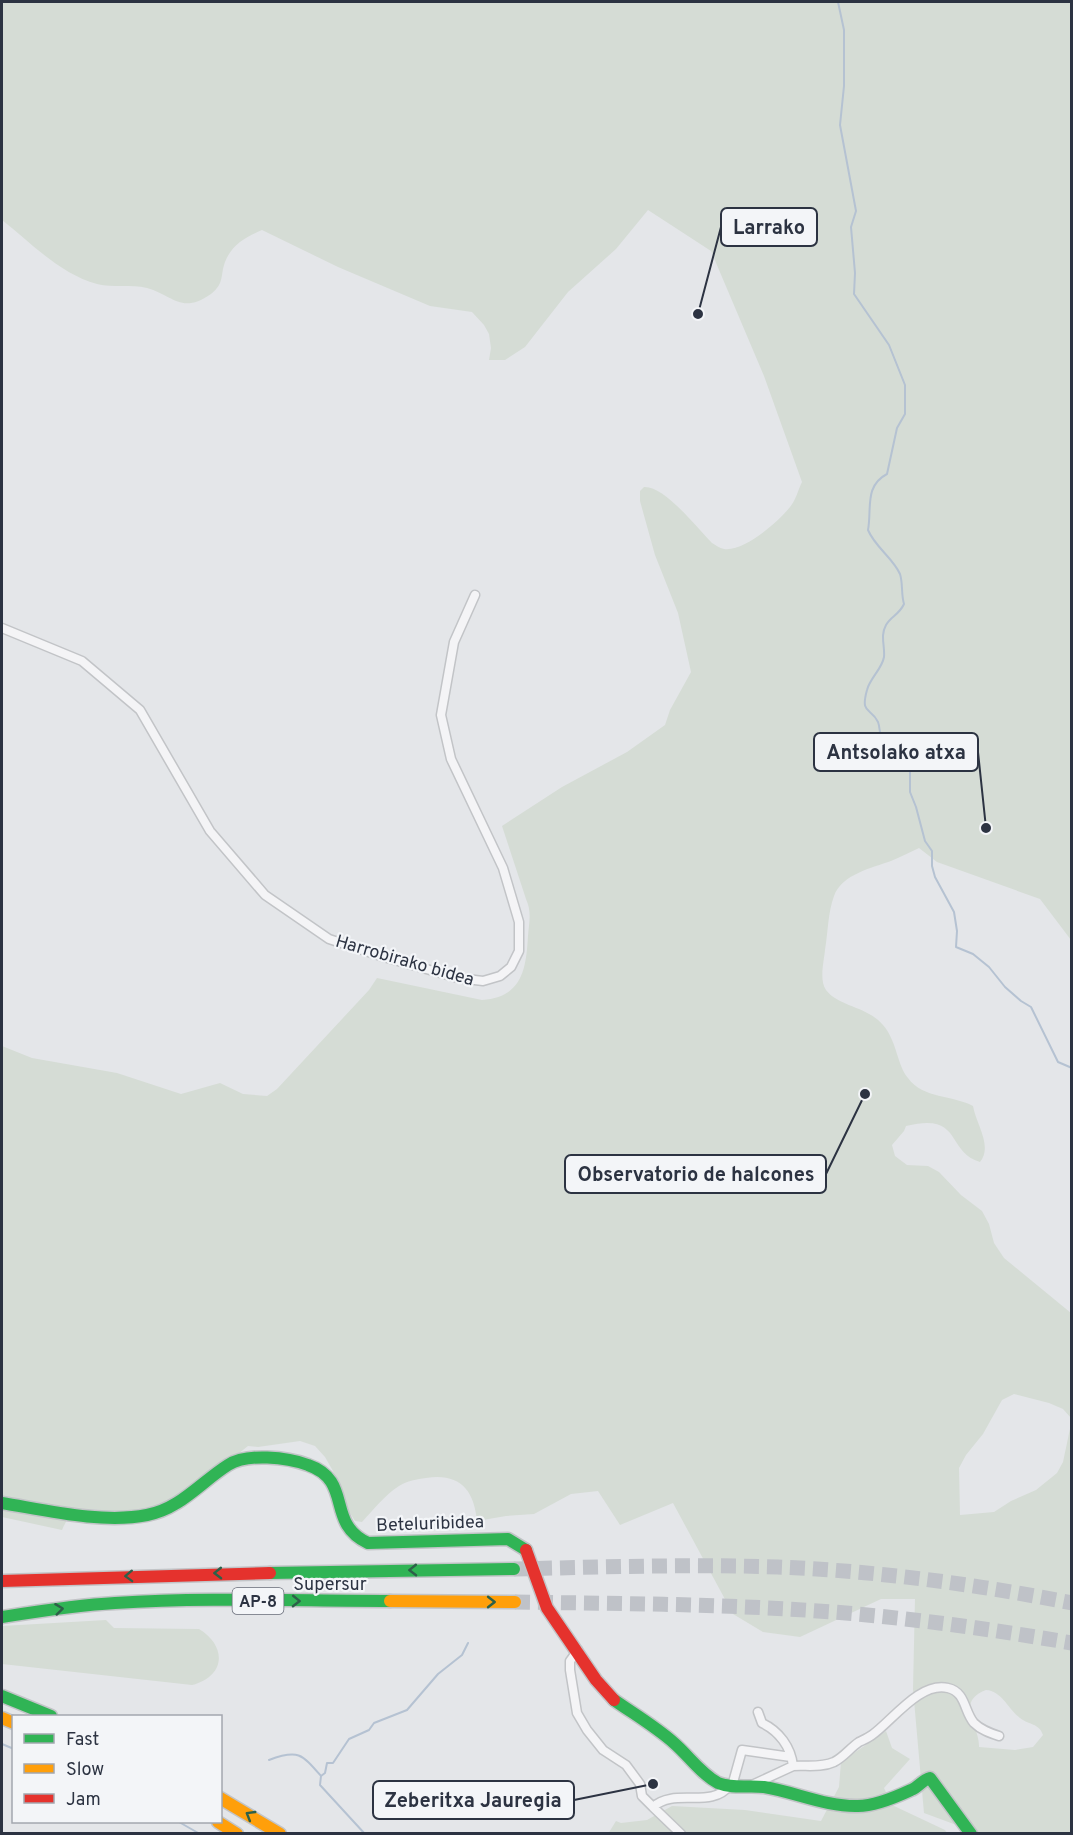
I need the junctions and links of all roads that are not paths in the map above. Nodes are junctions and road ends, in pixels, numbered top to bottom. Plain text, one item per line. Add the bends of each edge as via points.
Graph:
1 (475, 595) dead end
2 (2, 628) edge
3 (2, 1503) edge
4 (514, 1569) tunnel mouth
5 (2, 1581) edge
6 (515, 1602) tunnel mouth
7 (2, 1617) edge
8 (578, 1650) junction
9 (2, 1696) edge
10 (758, 1712) dead end
11 (49, 1715) edge
12 (999, 1736) dead end
13 (792, 1761) junction
14 (731, 1785) junction
15 (752, 1785) junction
16 (222, 1799) edge
17 (653, 1807) junction
18 (221, 1823) edge
19 (237, 1833) edge
20 (280, 1833) edge
21 (681, 1833) edge
22 (971, 1833) edge

1 - 2 street, Harrobirako bidea via 454,642 441,715 451,759 502,868 519,922 519,951 511,967 500,976 483,981 458,978 329,939 265,895 210,831 140,710 82,661
3 - 8 main road, Beteluribidea via 66,1514 148,1515 184,1500 238,1460 281,1458 306,1464 330,1479 343,1522 360,1541 516,1542 528,1553 548,1608
4 -> 5 main road, Supersur / AP-8
7 -> 6 main road, Supersur / AP-8 via 114,1603 190,1600
8 - 14 main road, Beteluribidea via 612,1699 675,1743 692,1763 719,1783
8 - 17 street via 570,1661 577,1713 603,1750 626,1765 640,1784 642,1796
9 - 11 main road
10 - 13 street via 762,1723 784,1741
12 - 13 street via 973,1722 955,1690 932,1688 837,1761 814,1766
13 - 14 street via 742,1750
13 - 15 street
14 - 15 main road
14 - 17 street via 713,1798 674,1798
15 - 22 main road via 859,1806 898,1796 930,1778
20 -> 16 main road
17 - 21 street
18 - 19 main road

